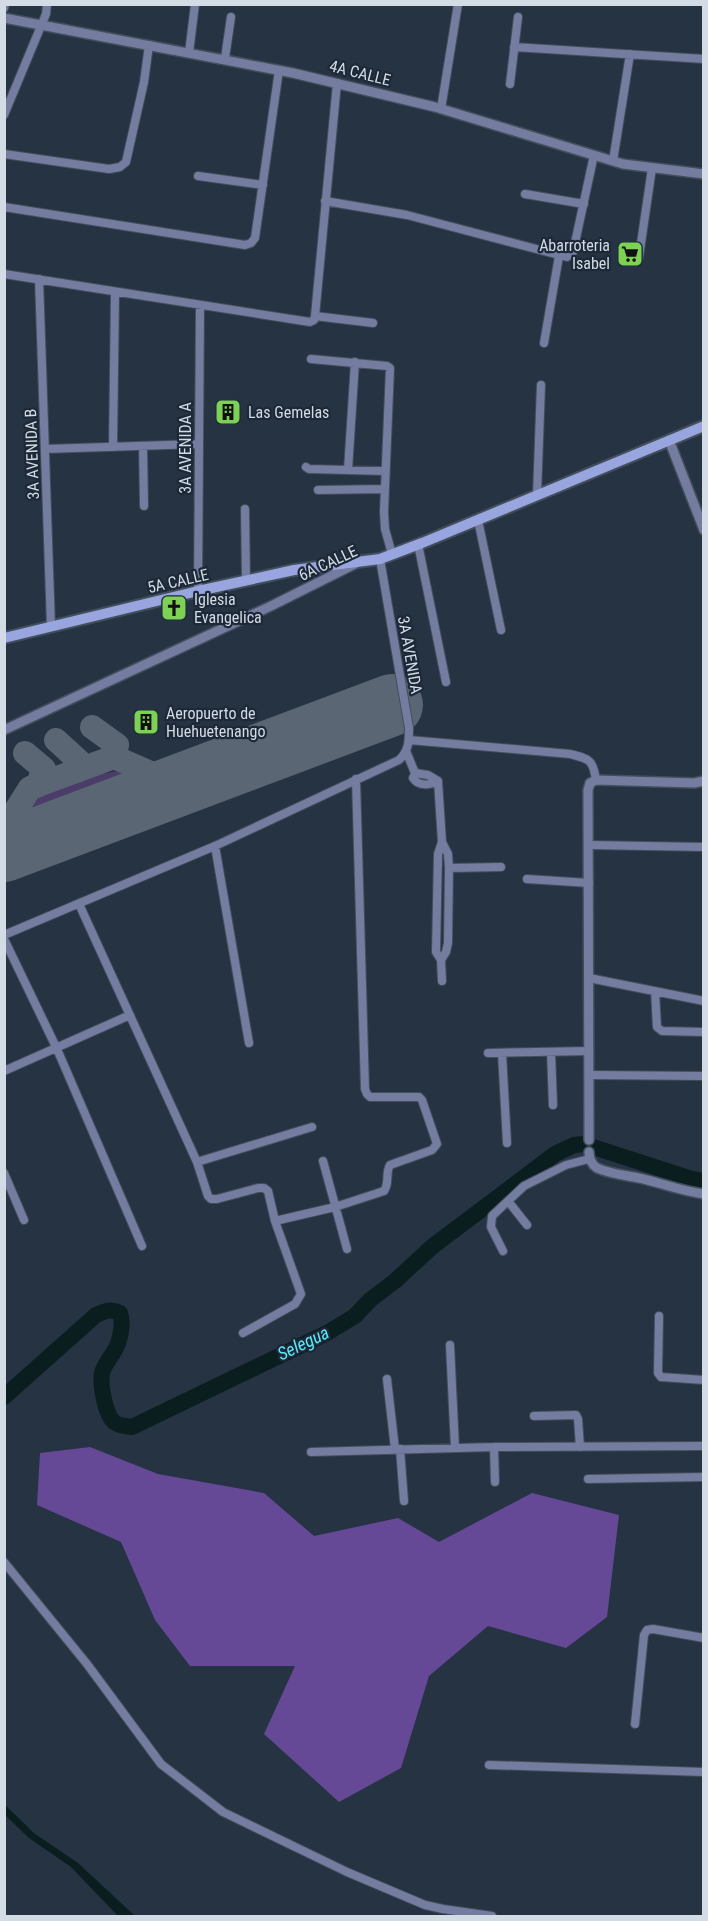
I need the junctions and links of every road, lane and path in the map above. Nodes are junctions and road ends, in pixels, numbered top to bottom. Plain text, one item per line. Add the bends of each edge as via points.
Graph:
1 (47, 4) edge
2 (195, 4) edge
3 (458, 4) edge
4 (231, 17) dead end
5 (518, 17) dead end
6 (6, 18) edge
7 (42, 25) junction
8 (149, 45) junction
9 (514, 47) junction
10 (189, 53) junction
11 (630, 54) junction
12 (225, 58) junction
13 (704, 59) edge
14 (279, 70) junction
15 (337, 83) junction
16 (510, 84) dead end
17 (441, 109) junction
18 (4, 115) edge
19 (4, 154) edge
20 (594, 155) junction
21 (613, 161) junction
22 (652, 168) junction
23 (704, 174) edge
24 (198, 176) dead end
25 (263, 185) junction
26 (525, 194) dead end
27 (325, 201) junction
28 (584, 204) junction
29 (4, 207) edge
30 (559, 256) junction
31 (639, 257) dead end
32 (4, 274) edge
33 (39, 279) junction
34 (115, 292) junction
35 (200, 305) junction
36 (315, 316) junction
37 (373, 323) dead end
38 (544, 343) dead end
39 (311, 358) dead end
40 (355, 362) junction
41 (541, 385) dead end
42 (704, 426) edge
43 (669, 440) junction
44 (198, 444) junction
45 (143, 446) junction
46 (113, 447) junction
47 (45, 449) junction
48 (306, 467) dead end
49 (348, 470) junction
50 (385, 471) junction
51 (384, 489) junction
52 (318, 490) dead end
53 (537, 495) junction
54 (144, 506) dead end
55 (245, 508) dead end
56 (478, 520) junction
57 (704, 530) edge
58 (418, 544) junction
59 (392, 554) junction
60 (380, 559) junction
61 (360, 561) junction
62 (246, 580) junction
63 (198, 591) junction
64 (51, 627) junction
65 (501, 630) dead end
66 (4, 638) edge
67 (446, 682) dead end
68 (4, 730) edge
69 (409, 740) junction
70 (405, 753) junction
71 (356, 779) junction
72 (596, 780) junction
73 (703, 781) edge
74 (442, 842) junction
75 (589, 845) junction
76 (215, 846) junction
77 (704, 847) edge
78 (501, 867) dead end
79 (449, 868) junction
80 (527, 879) dead end
81 (589, 883) junction
82 (79, 904) junction
83 (4, 937) edge
84 (441, 960) junction
85 (589, 978) junction
86 (442, 981) dead end
87 (655, 991) junction
88 (704, 1001) edge
89 (130, 1015) junction
90 (704, 1032) edge
91 (249, 1043) dead end
92 (57, 1048) junction
93 (589, 1051) junction
94 (551, 1052) junction
95 (489, 1053) dead end
96 (502, 1053) junction
97 (4, 1071) edge
98 (589, 1075) junction
99 (704, 1076) edge
100 (553, 1105) dead end
101 (312, 1127) dead end
102 (589, 1140) joint
103 (507, 1143) dead end
104 (589, 1156) junction
105 (323, 1161) dead end
106 (197, 1162) junction
107 (4, 1173) edge
108 (704, 1194) edge
109 (508, 1201) junction
110 (334, 1207) junction
111 (24, 1220) dead end
112 (275, 1221) junction
113 (527, 1226) dead end
114 (142, 1246) dead end
115 (346, 1249) dead end
116 (503, 1251) dead end
117 (659, 1316) dead end
118 (243, 1333) dead end
119 (450, 1345) dead end
120 (387, 1379) dead end
121 (704, 1380) edge
122 (534, 1416) dead end
123 (704, 1446) edge
124 (494, 1447) junction
125 (580, 1447) junction
126 (455, 1448) junction
127 (397, 1449) junction
128 (311, 1452) dead end
129 (704, 1477) edge
130 (588, 1479) dead end
131 (495, 1482) dead end
132 (404, 1501) dead end
133 (4, 1562) edge
134 (704, 1638) edge
135 (635, 1724) dead end
136 (489, 1765) dead end
137 (704, 1772) edge
138 (492, 1917) edge

1 - 7 street
2 - 10 street
3 - 17 street
4 - 12 street
5 - 9 street
6 - 7 street, 4A CALLE
7 - 8 street, 4A CALLE
7 - 18 street
8 - 10 street, 4A CALLE
8 - 19 street via 126,162 120,167 109,169
9 - 11 street
9 - 16 street
10 - 12 street, 4A CALLE
11 - 13 street
11 - 21 street
12 - 14 street, 4A CALLE
14 - 15 street, 4A CALLE
14 - 25 street
15 - 17 street, 4A CALLE
15 - 27 street
17 - 20 street, 4A CALLE
20 - 21 street, 4A CALLE
20 - 28 street
21 - 22 street, 4A CALLE
22 - 23 street, 4A CALLE
22 - 31 street
24 - 25 street
25 - 29 street via 255,238 245,245
26 - 28 street
27 - 30 street via 459,227
27 - 36 street
28 - 30 street via 573,252 567,257
30 - 38 street
32 - 33 street
33 - 34 street
33 - 47 street, 3A AVENIDA B
34 - 35 street
34 - 46 street
35 - 36 street via 310,322
35 - 44 street, 3A AVENIDA A
36 - 37 street
39 - 40 street
40 - 49 street
40 - 50 street via 390,368
41 - 53 street
42 - 43 main road, 6A CALLE
43 - 53 main road, 6A CALLE
43 - 57 street
44 - 45 street
44 - 63 street, 3A AVENIDA A
45 - 46 street
45 - 54 street
46 - 47 street
47 - 64 street, 3A AVENIDA B
48 - 49 street
49 - 50 street
50 - 51 street
51 - 52 street
51 - 59 street via 385,525
53 - 56 main road, 6A CALLE
55 - 62 street
56 - 58 main road, 6A CALLE
56 - 65 street
58 - 59 main road, 6A CALLE
58 - 67 street
59 - 60 main road, 6A CALLE
60 - 61 main road, 6A CALLE
60 - 69 street, 3A AVENIDA
61 - 62 main road, 5A CALLE
61 - 68 street, 6A CALLE
62 - 63 main road, 5A CALLE
63 - 64 main road, 5A CALLE
64 - 66 main road, 5A CALLE
69 - 70 street, 3A AVENIDA
69 - 72 street via 570,754 591,762
70 - 71 street via 399,760
70 - 74 street via 415,773 438,781
71 - 76 street
71 - 110 street via 365,1089 370,1097 419,1097 437,1143 432,1150 389,1166 384,1191
72 - 73 street
72 - 75 street via 588,790
74 - 79 street
74 - 84 street via 438,854 436,952
75 - 77 street
75 - 81 street
76 - 82 street
76 - 91 street
78 - 79 street
79 - 84 street via 448,943
80 - 81 street
81 - 85 street
82 - 83 street
82 - 89 street
83 - 92 street
84 - 86 street
85 - 87 street
85 - 93 street
87 - 88 street
87 - 90 street via 657,1027 662,1031
89 - 92 street
89 - 106 street
92 - 97 street
92 - 114 street
93 - 94 street
93 - 98 street
94 - 96 street
94 - 100 street
95 - 96 street
96 - 103 street
98 - 99 street
98 - 102 street
101 - 106 street
102 - 104 street
104 - 108 street via 596,1167 608,1172
104 - 109 street via 524,1186
105 - 110 street
106 - 112 street via 211,1199 264,1188
107 - 111 street
109 - 113 street
109 - 116 street via 490,1221
110 - 112 street
110 - 115 street
112 - 118 street via 301,1294 295,1304
117 - 121 street via 658,1373 661,1377
119 - 126 street
120 - 127 street
122 - 125 street via 576,1415
123 - 125 street
124 - 125 street
124 - 126 street
124 - 131 street
126 - 127 street
127 - 128 street
127 - 132 street
129 - 130 street
133 - 138 street via 161,1764 223,1812 425,1905
134 - 135 street via 647,1630
136 - 137 street

